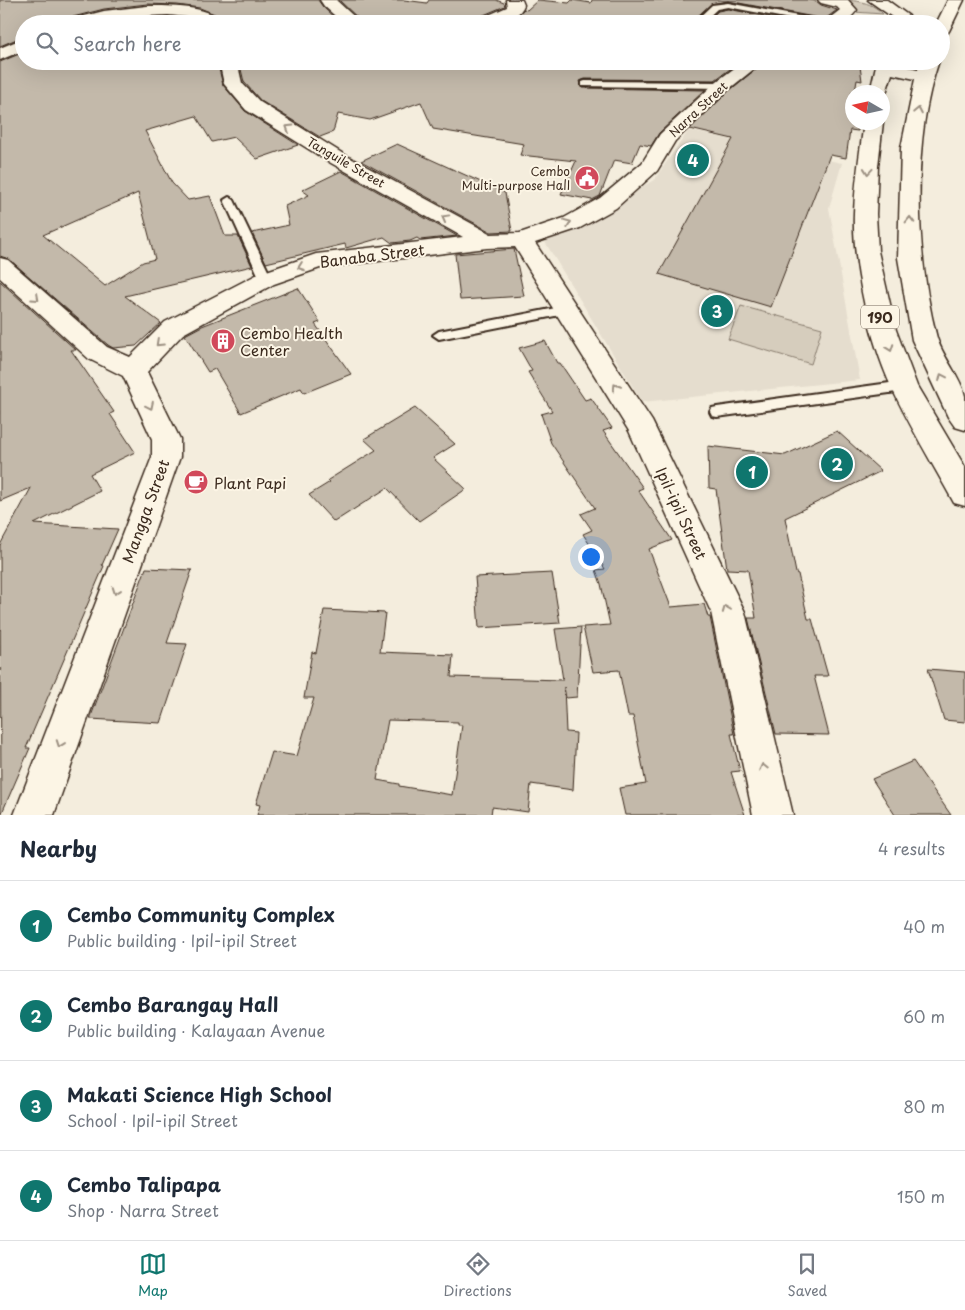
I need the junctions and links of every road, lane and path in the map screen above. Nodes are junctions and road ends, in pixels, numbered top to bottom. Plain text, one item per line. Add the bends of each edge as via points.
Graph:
1 (328, 0) edge
2 (514, 0) edge
3 (826, 0) edge
4 (876, 0) edge
5 (906, 0) edge
6 (956, 0) edge
7 (102, 15) edge
8 (208, 15) edge
9 (343, 15) edge
10 (502, 15) edge
11 (706, 15) edge
12 (782, 15) edge
13 (845, 15) edge
14 (894, 15) edge
15 (902, 15) edge
16 (949, 15) edge
17 (15, 48) edge
18 (0, 55) edge
19 (230, 70) edge
20 (744, 70) edge
21 (926, 73) edge
22 (883, 74) edge
23 (585, 84) dead end
24 (723, 85) junction
25 (873, 130) edge
26 (229, 200) dead end
27 (522, 240) junction
28 (487, 241) junction
29 (0, 265) edge
30 (266, 279) junction
31 (566, 310) junction
32 (439, 336) dead end
33 (133, 370) junction
34 (904, 386) junction
35 (717, 412) dead end
36 (965, 420) edge
37 (965, 494) edge
38 (34, 815) edge
39 (773, 815) edge

1 - 9 street
2 - 10 street via 514,10
3 - 13 street via 842,4 849,10
4 - 14 street
5 - 15 street
6 - 16 street
7 - 8 street via 155,6
11 - 12 lane via 715,7 728,5
17 - 18 street
28 -> 19 street, Tanguile Street via 338,159 254,106 233,84
20 - 24 street, Narra Street
21 - 22 street
36 -> 21 street, 190 via 925,340 910,258 912,148
23 - 24 lane
27 -> 24 street, Narra Street via 572,223 608,203 650,167 667,138
25 -> 34 street, 190 via 865,214 867,251 883,330
26 - 30 lane
27 - 28 street, Banaba Street
27 - 31 street, Ipil-ipil Street
28 -> 30 street, Banaba Street via 316,261
29 -> 33 street via 98,353
30 -> 33 street, Banaba Street via 174,328
31 - 32 lane
39 -> 31 street, Ipil-ipil Street via 728,612 642,428
33 -> 38 street, Mangga Street via 166,439 166,457
34 - 35 lane
34 - 37 street, 190

